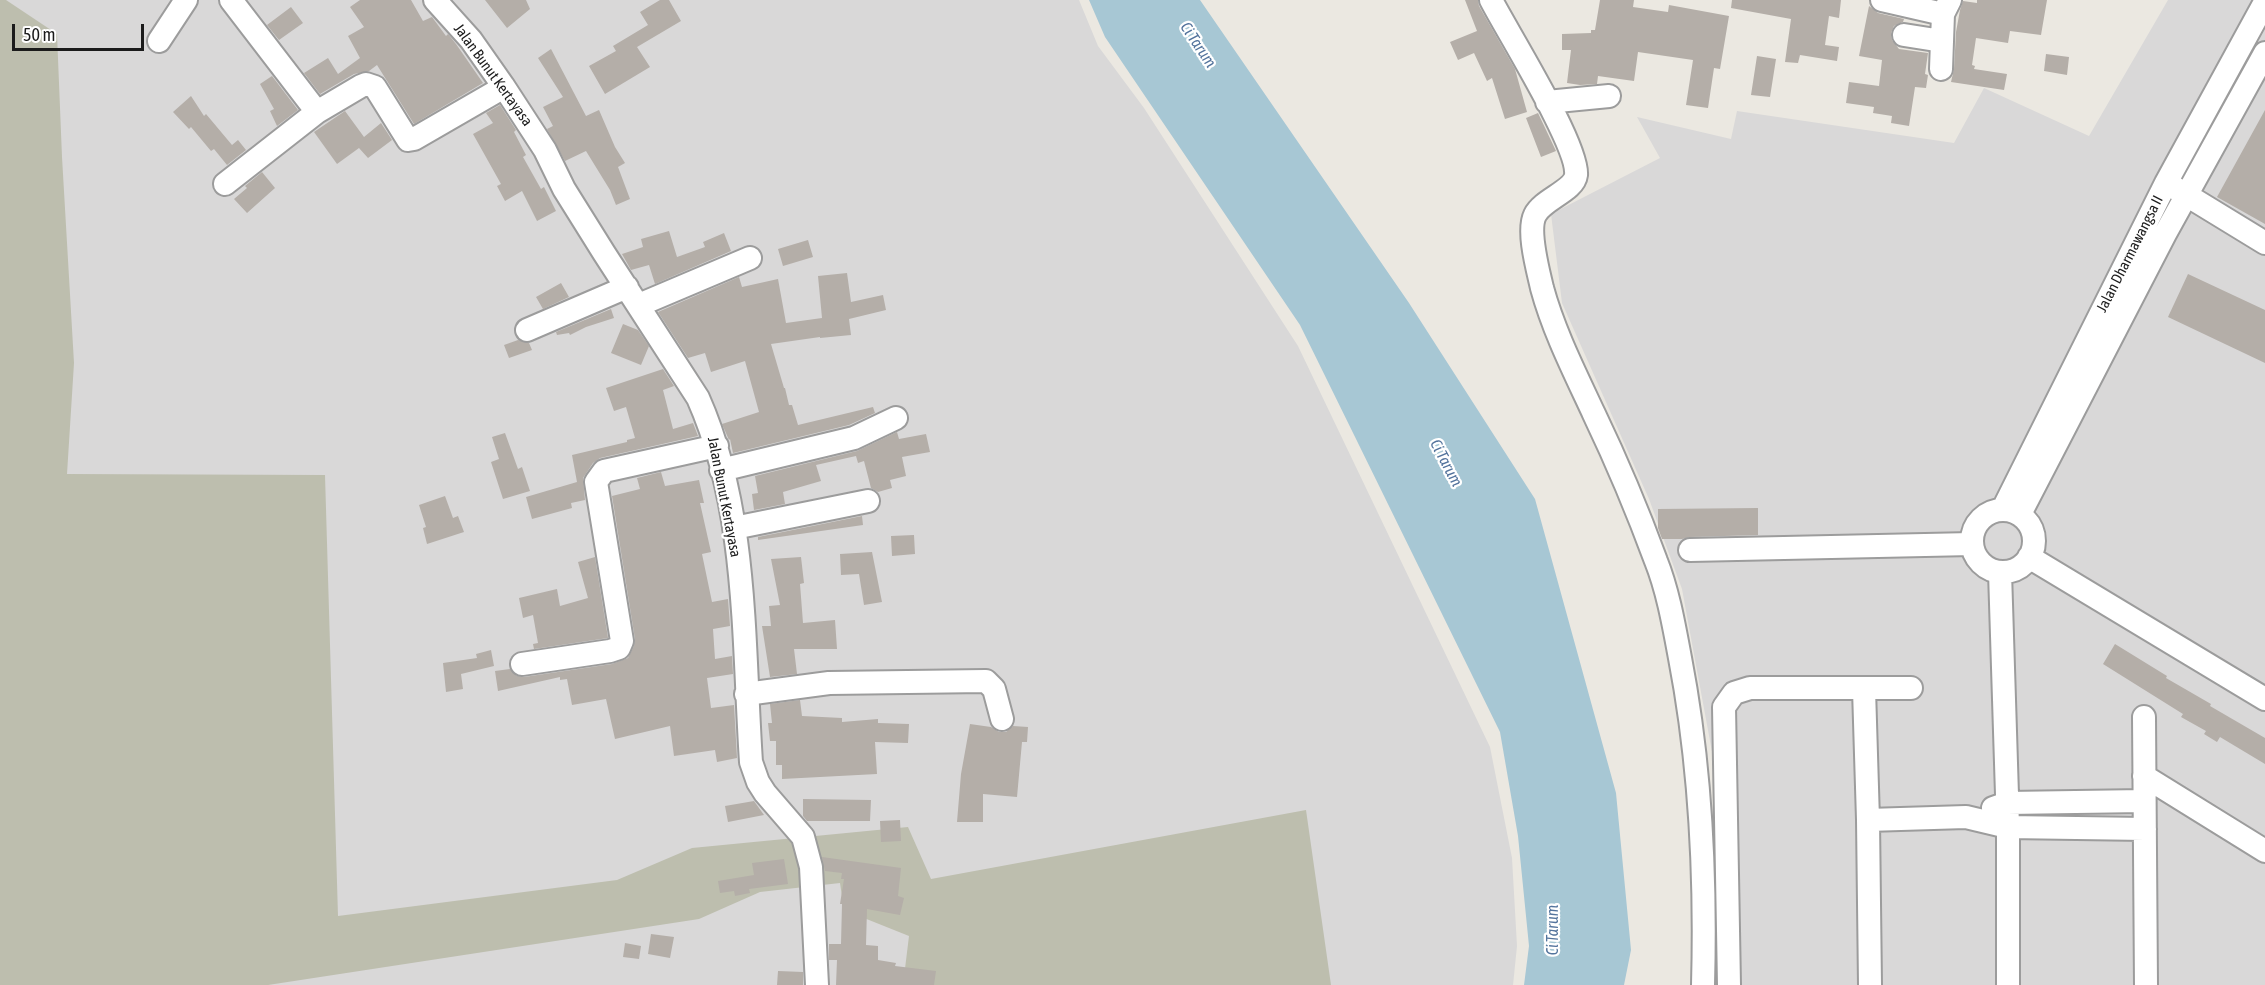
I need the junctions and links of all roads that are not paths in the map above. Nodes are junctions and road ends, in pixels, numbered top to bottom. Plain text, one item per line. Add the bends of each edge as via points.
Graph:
1 (186, 0) edge
2 (231, 0) edge
3 (435, 0) edge
4 (1491, 0) edge
5 (1882, 0) edge
6 (2265, 2) edge
7 (1946, 7) edge
8 (1904, 35) dead end
9 (159, 41) dead end
10 (1942, 41) junction
11 (2265, 53) edge
12 (1941, 69) dead end
13 (504, 87) junction
14 (1609, 96) dead end
15 (1547, 102) junction
16 (317, 112) junction
17 (2166, 183) junction
18 (225, 184) dead end
19 (2187, 194) junction
20 (2265, 243) edge
21 (750, 258) dead end
22 (633, 296) junction
23 (527, 330) dead end
24 (896, 418) dead end
25 (717, 446) junction
26 (721, 470) junction
27 (867, 501) dead end
28 (2012, 512) junction
29 (734, 528) junction
30 (1972, 544) junction
31 (1690, 550) dead end
32 (2029, 557) junction
33 (2000, 572) junction
34 (522, 664) dead end
35 (1911, 688) dead end
36 (1864, 689) junction
37 (746, 694) junction
38 (2265, 699) edge
39 (2144, 717) dead end
40 (1002, 719) dead end
41 (2144, 776) junction
42 (2144, 801) junction
43 (2007, 803) junction
44 (1966, 817) junction
45 (1869, 820) junction
46 (2008, 827) junction
47 (2145, 829) junction
48 (2265, 851) edge
49 (817, 985) edge
50 (1703, 985) edge
51 (1729, 985) edge
52 (1870, 985) edge
53 (2008, 985) edge
54 (2146, 985) edge

1 - 9 street
2 - 16 street
3 - 13 street, Jalan Bunut Kertayasa via 471,40
4 - 15 street
5 - 7 street
6 - 17 street, Jalan Dharmawangsa II
7 - 10 street
8 - 10 street
10 - 12 street
11 - 19 street, Jalan Dharmawangsa II
13 - 16 street via 414,140 404,136 375,87 366,84
13 - 22 street, Jalan Bunut Kertayasa
14 - 15 street
15 - 50 street via 1573,155 1576,171 1575,180 1536,213 1532,224 1535,254 1550,319 1657,563 1675,633 1698,767 1703,836
16 - 18 street
17 - 19 street
17 - 28 street, Jalan Dharmawangsa II
19 - 20 street
19 - 28 street, Jalan Dharmawangsa II
21 - 22 street
22 - 23 street
22 - 25 street, Jalan Bunut Kertayasa via 698,398
24 - 26 street via 854,438
25 - 26 street, Jalan Bunut Kertayasa
25 - 34 street via 604,471 598,477 622,641 619,648 610,651
26 - 29 street, Jalan Bunut Kertayasa
27 - 29 street
28 - 30 street via 1985,514 1974,529
28 - 32 street via 2031,526 2034,542
29 - 37 street, Jalan Bunut Kertayasa
30 - 31 street
30 - 33 street via 1977,558 1987,568
32 - 33 street via 2021,566
32 - 38 street
33 - 43 street
35 - 36 street
36 - 45 street
36 - 51 street via 1749,688 1734,693 1724,707
37 - 40 street via 829,683 986,681 994,689
37 - 49 street, Jalan Bunut Kertayasa via 751,762 758,782 803,837 808,853
39 - 41 street
41 - 42 street
41 - 48 street
42 - 43 street
42 - 47 street
43 - 44 street
43 - 46 street
44 - 45 street
44 - 46 street
45 - 52 street
46 - 47 street
46 - 53 street
47 - 54 street

